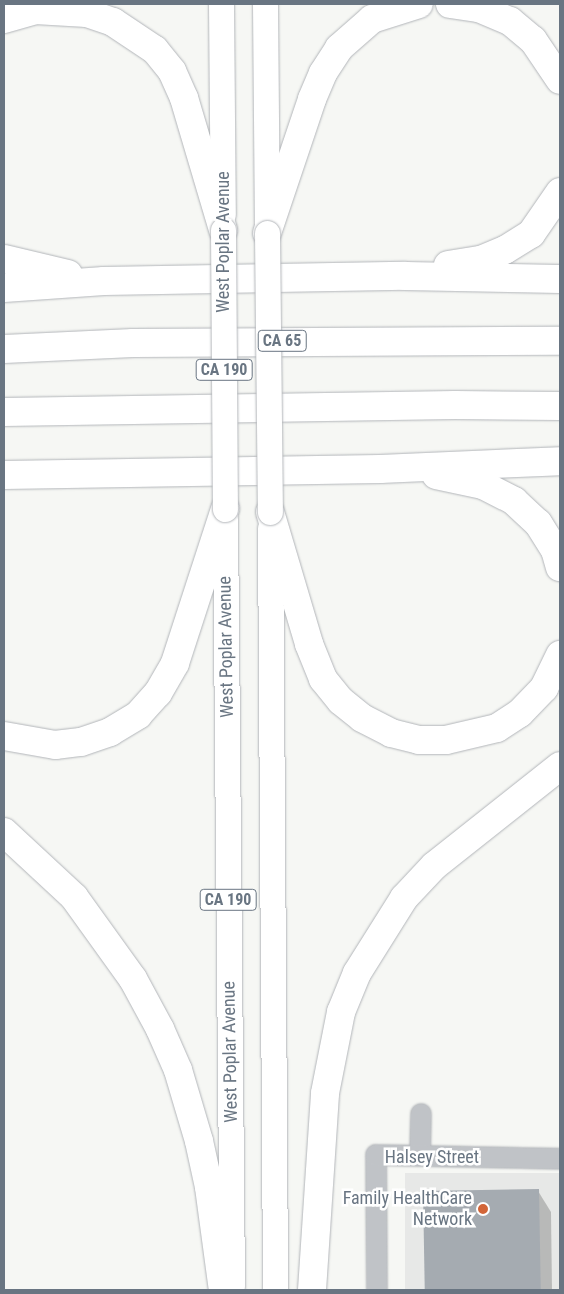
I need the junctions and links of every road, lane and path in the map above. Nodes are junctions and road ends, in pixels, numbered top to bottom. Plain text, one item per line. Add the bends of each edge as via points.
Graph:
1 (221, 4) edge
2 (265, 4) edge
3 (419, 4) edge
4 (450, 4) edge
5 (4, 19) edge
6 (560, 80) edge
7 (560, 192) edge
8 (223, 230) junction
9 (267, 233) junction
10 (4, 259) edge
11 (405, 276) junction
12 (560, 279) edge
13 (104, 281) junction
14 (4, 288) edge
15 (560, 341) edge
16 (4, 349) edge
17 (560, 406) edge
18 (4, 412) edge
19 (560, 462) edge
20 (380, 469) junction
21 (118, 472) junction
22 (4, 475) edge
23 (4, 493) edge
24 (225, 509) junction
25 (270, 512) junction
26 (560, 567) edge
27 (560, 655) edge
28 (4, 736) edge
29 (560, 766) edge
30 (4, 832) edge
31 (421, 1114) dead end
32 (420, 1156) junction
33 (560, 1159) edge
34 (223, 1290) edge
35 (232, 1290) edge
36 (275, 1290) edge
37 (312, 1290) edge
38 (377, 1290) edge

1 - 8 main road, West Poplar Avenue / CA 190
2 - 9 main road, CA 190
3 - 9 highway via 372,19 340,48 323,73
4 - 6 highway via 479,8 510,22 533,40
5 - 8 highway via 35,10 87,13 120,26 155,50 172,71 184,98
7 - 11 highway via 531,234 505,250 481,260
8 - 24 main road, West Poplar Avenue / CA 190, bridge
9 - 25 main road, CA 190, bridge
10 - 13 highway
11 - 12 highway
11 - 13 highway
13 - 14 highway
15 - 16 highway, CA 65 via 133,343
17 - 18 highway
19 - 20 highway
20 - 21 highway
20 - 26 highway via 450,476 483,485 514,501 538,523 555,550
21 - 22 highway
21 - 23 highway via 27,485
24 - 28 highway via 175,663 158,694 138,715 110,732 81,742 47,744
24 - 35 main road, West Poplar Avenue / CA 190
25 - 27 highway via 309,644 323,679 340,701 362,718 391,733 419,740 446,740 496,728 520,714 544,688
25 - 36 main road, CA 190
29 - 37 highway via 434,866 404,898 357,973 341,1012 325,1093
30 - 34 highway via 74,897 90,917 133,979 160,1029 178,1070 199,1141 209,1187
31 - 32 street
32 - 33 street, Halsey Street
32 - 38 street, Halsey Street via 376,1155

